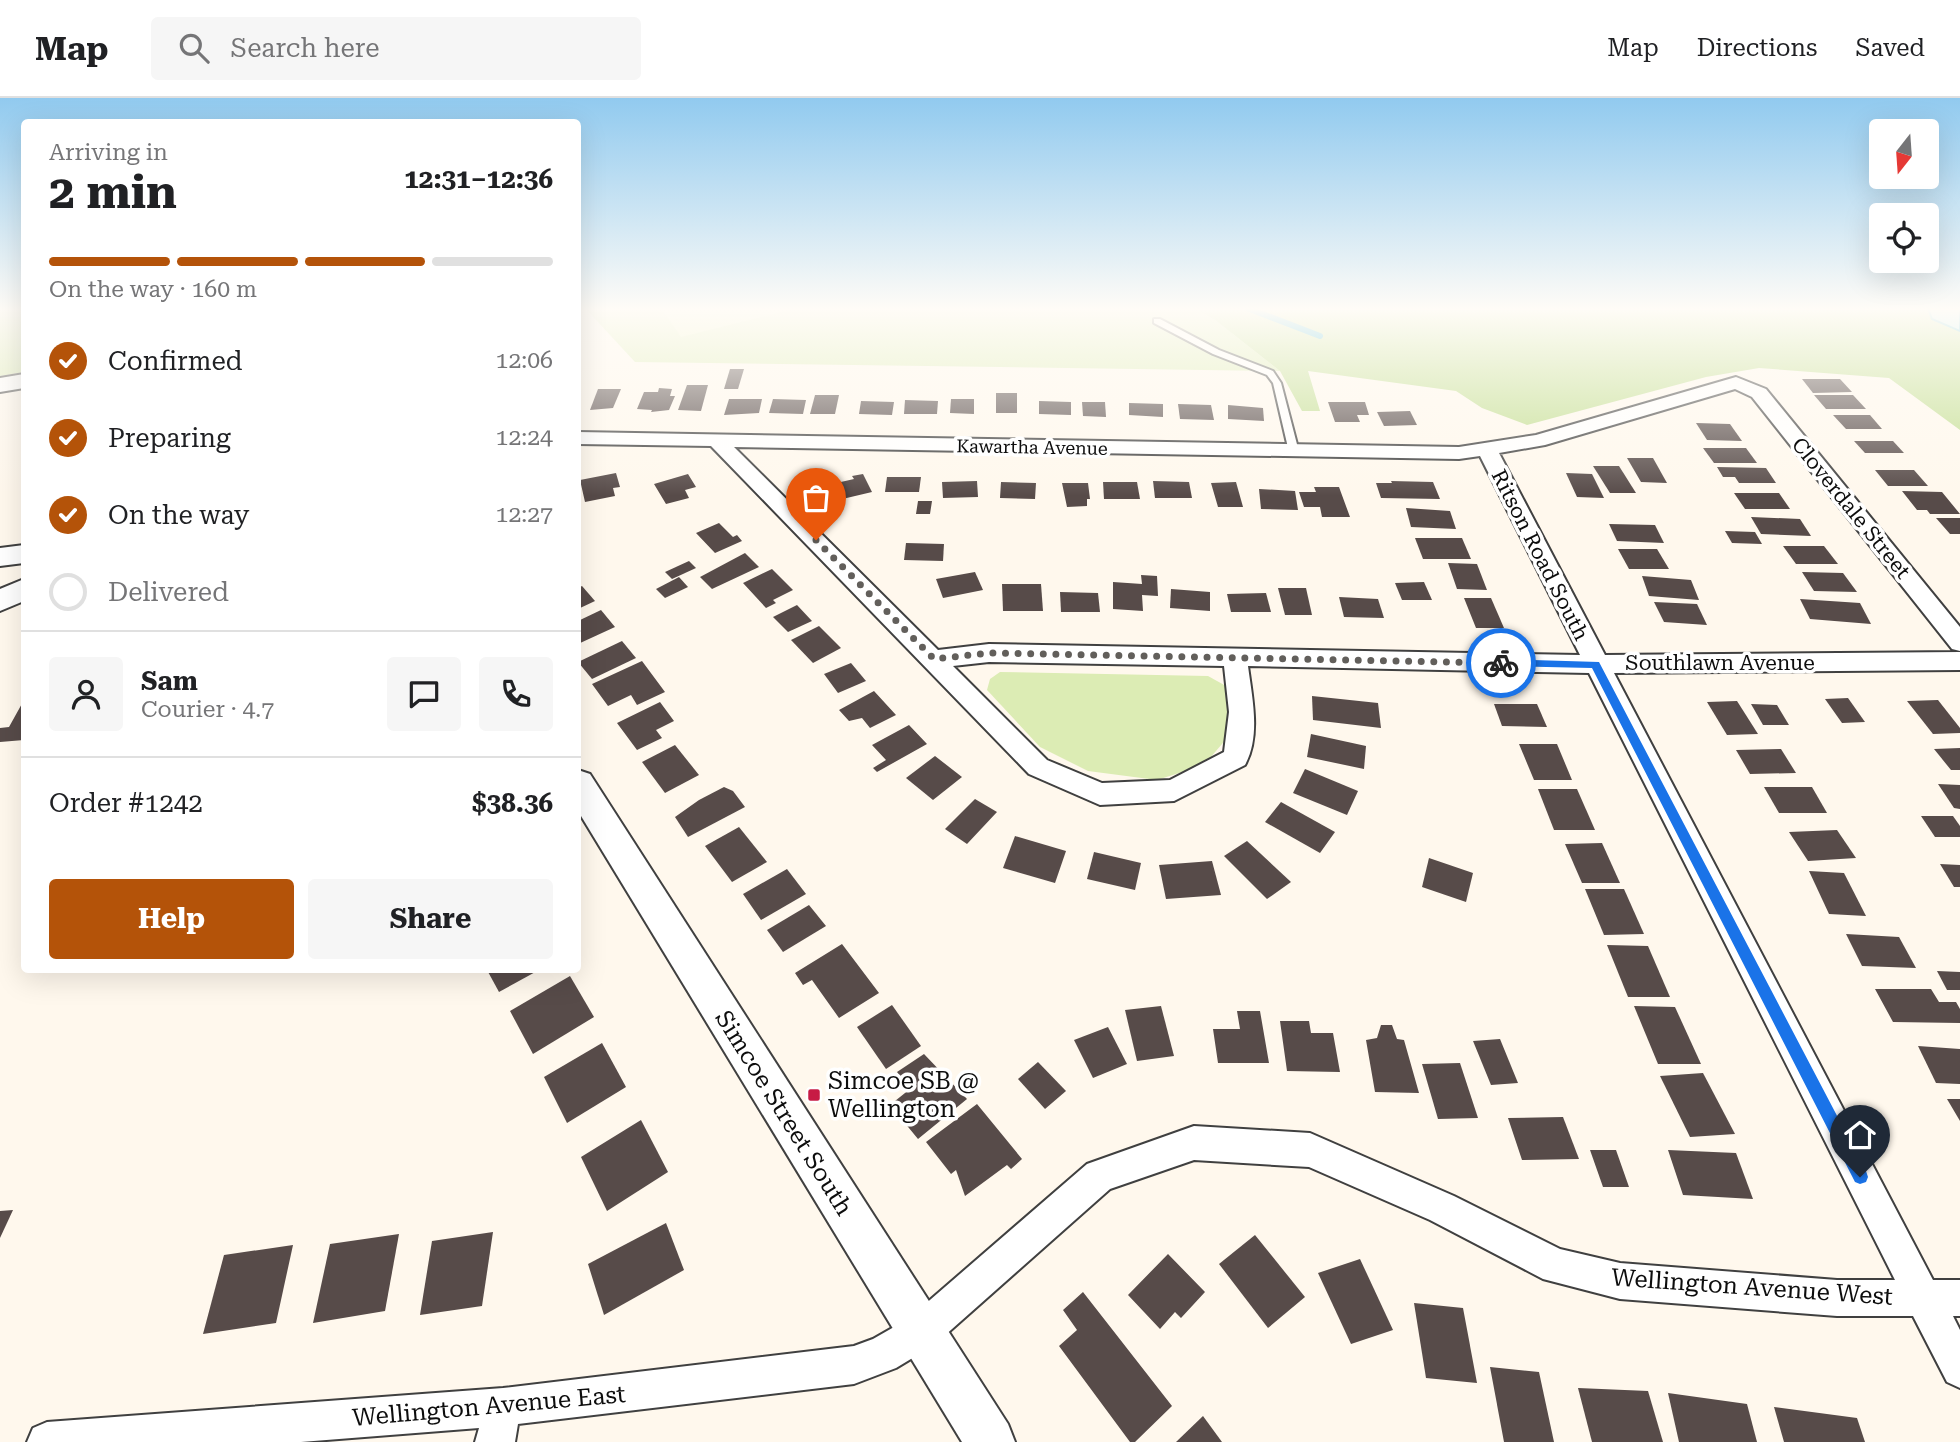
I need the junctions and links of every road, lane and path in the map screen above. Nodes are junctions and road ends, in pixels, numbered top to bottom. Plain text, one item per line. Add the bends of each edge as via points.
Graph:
1 (1264, 371) edge
2 (21, 382) edge
3 (1736, 383) joint
4 (0, 385) edge
5 (581, 438) edge
6 (718, 442) junction
7 (1487, 450) junction
8 (1294, 452) junction
9 (21, 554) edge
10 (0, 557) edge
11 (21, 590) edge
12 (0, 601) edge
13 (1960, 643) edge
14 (1235, 658) junction
15 (934, 659) junction
16 (1960, 662) edge
17 (1596, 664) junction
18 (581, 788) edge
19 (1923, 1298) junction
20 (1960, 1298) edge
21 (921, 1332) junction
22 (1960, 1369) edge
23 (499, 1425) edge
24 (47, 1442) edge
25 (990, 1442) edge

1 - 8 lane via 1278,383
2 - 4 street
3 - 7 street, Kawartha Avenue via 1577,430
3 - 13 street, Cloverdale Street via 1759,393
5 - 6 street, Kawartha Avenue
6 - 8 street, Kawartha Avenue
6 - 15 street
7 - 8 street, Kawartha Avenue
7 - 17 street, Ritson Road South
9 - 10 street
11 - 12 street
14 - 15 street, Southlawn Avenue via 989,653
14 - 15 street via 1242,712 1236,758 1174,790 1100,794 1038,767
14 - 17 street, Southlawn Avenue
16 - 17 street, Southlawn Avenue
17 - 19 street, Ritson Road South
18 - 21 street, Simcoe Street South
19 - 20 street, Wellington Avenue West
19 - 21 street, Wellington Avenue West via 1837,1298 1620,1281 1556,1266 1442,1208 1310,1150 1194,1143 1099,1177
19 - 22 street, Ritson Road South
21 - 23 street, Wellington Avenue East via 883,1355 853,1365
21 - 25 street, Simcoe Street South
23 - 24 street, Wellington Avenue East

